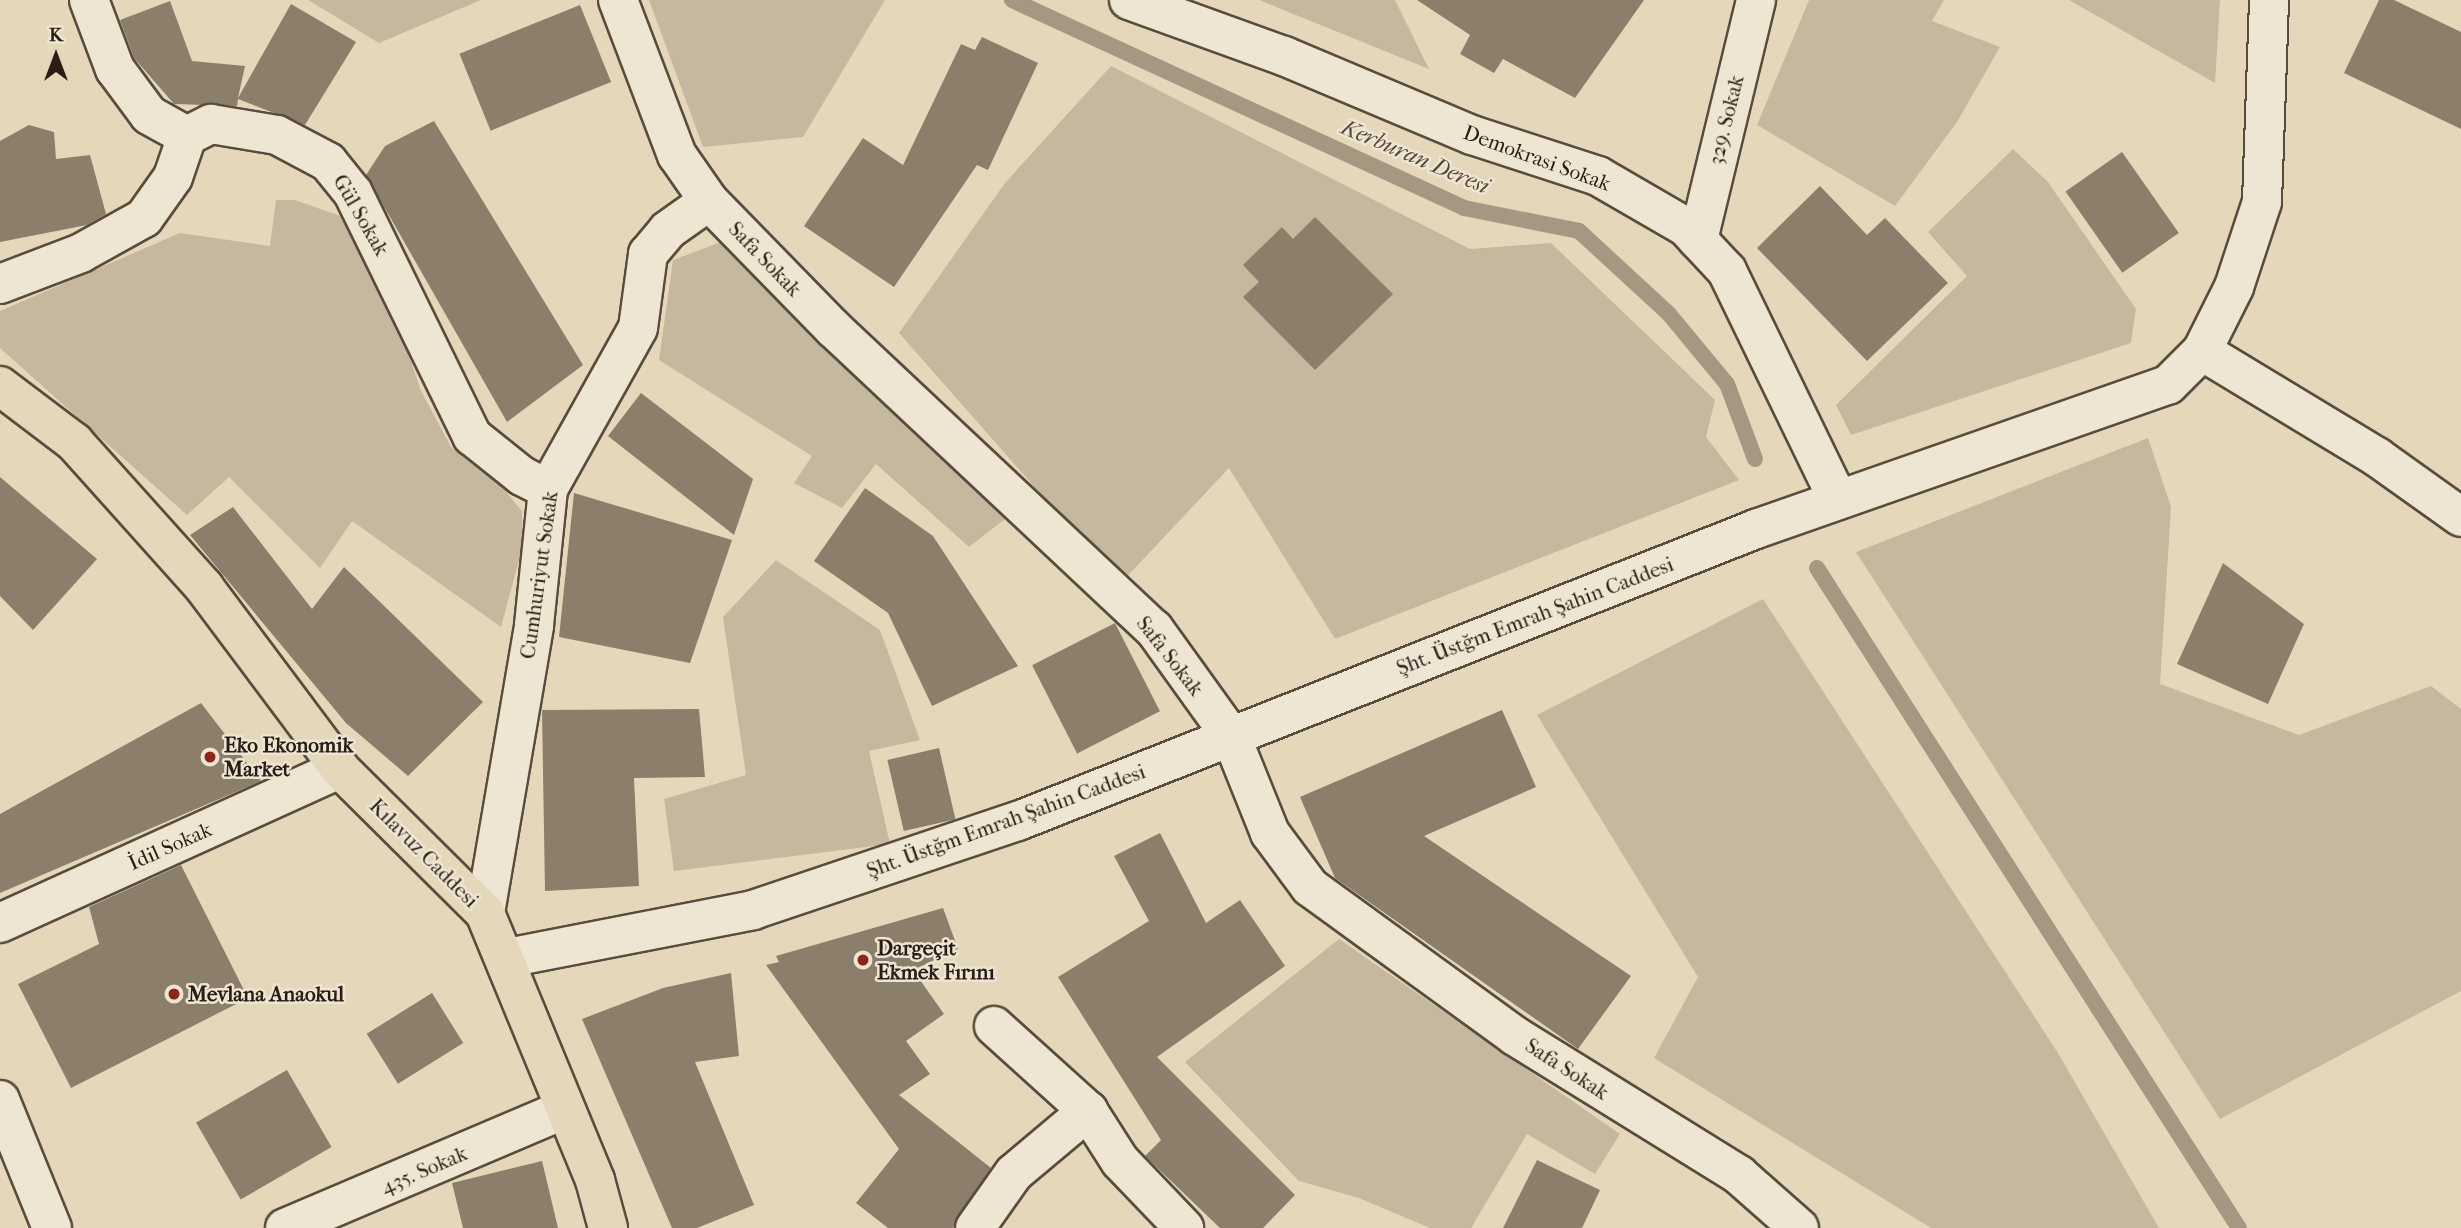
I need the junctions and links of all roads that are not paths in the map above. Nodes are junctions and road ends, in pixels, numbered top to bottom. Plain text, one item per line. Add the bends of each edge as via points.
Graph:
1 (89, 0) edge
2 (618, 0) edge
3 (1129, 0) edge
4 (1756, 0) edge
5 (2269, 0) edge
6 (187, 136) junction
7 (709, 201) junction
8 (1698, 240) junction
9 (0, 284) edge
10 (2202, 351) junction
11 (0, 386) edge
12 (548, 489) junction
13 (1838, 500) junction
14 (2461, 517) edge
15 (1231, 736) junction
16 (340, 769) junction
17 (485, 913) junction
18 (0, 923) edge
19 (507, 958) junction
20 (994, 1026) dead end
21 (0, 1100) edge
22 (563, 1110) junction
23 (1088, 1111) junction
24 (52, 1228) edge
25 (285, 1228) edge
26 (608, 1228) edge
27 (975, 1228) edge
28 (1184, 1228) edge
29 (1799, 1228) edge

1 - 6 street via 115,69 149,115
2 - 7 street, Safa Sokak via 677,155
3 - 8 street, Demokrasi Sokak via 1284,56 1472,135 1598,176 1686,227
4 - 8 street, 329. Sokak
5 - 10 street, Şht. Üstğm Emrah Şahin Caddesi via 2262,202 2234,287
6 - 9 street via 173,177 144,218 81,253
6 - 12 street, Gül Sokak via 211,124 264,133 328,162 353,193 472,436 522,476
7 - 12 street, Cumhuriyut Sokak via 668,230 648,254 638,328
7 - 15 street, Safa Sokak via 834,329 1154,629
8 - 13 street, Demokrasi Sokak via 1727,271
10 - 13 street, Şht. Üstğm Emrah Şahin Caddesi via 2168,385
10 - 14 street via 2377,457
11 - 16 main road, Kılavuz Caddesi via 74,442 204,587
12 - 17 street, Cumhuriyut Sokak via 534,625
13 - 15 street, Şht. Üstğm Emrah Şahin Caddesi
15 - 19 street, Şht. Üstğm Emrah Şahin Caddesi via 1018,821 753,910
15 - 29 street, Safa Sokak via 1270,833 1310,887 1515,1035 1740,1175
16 - 17 main road, Kılavuz Caddesi
16 - 18 street, İdil Sokak
17 - 19 main road, Kılavuz Caddesi
19 - 22 main road, Kılavuz Caddesi
20 - 23 street
21 - 24 street
22 - 25 street, 435. Sokak
22 - 26 main road, Kılavuz Caddesi via 595,1180
23 - 27 street via 1014,1173
23 - 28 street via 1120,1161

